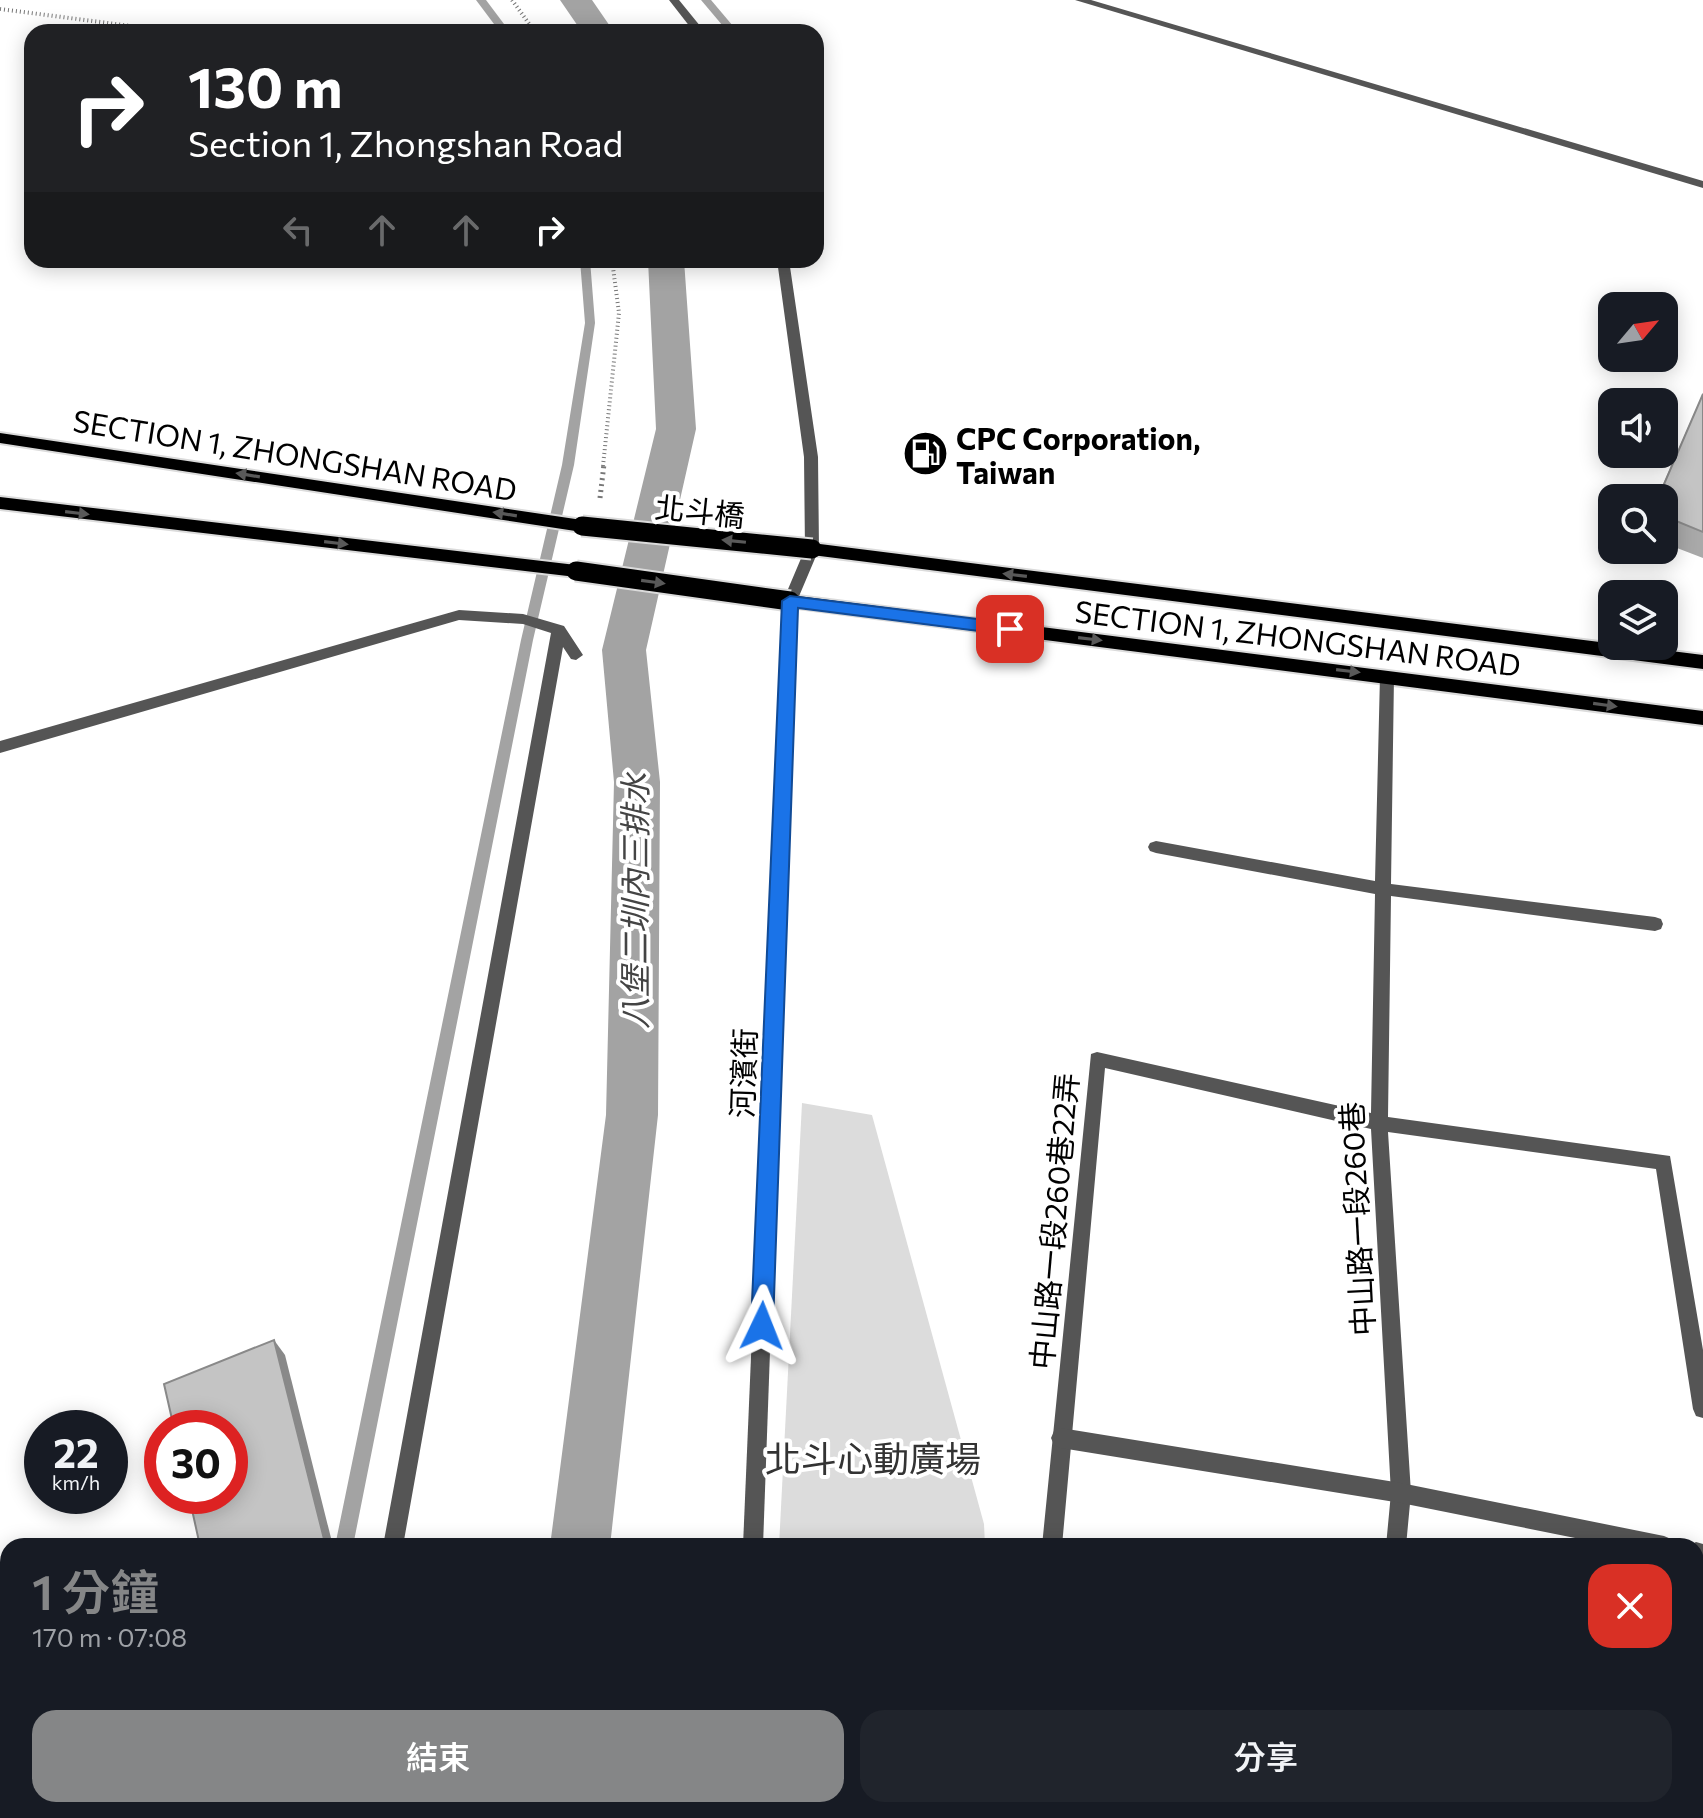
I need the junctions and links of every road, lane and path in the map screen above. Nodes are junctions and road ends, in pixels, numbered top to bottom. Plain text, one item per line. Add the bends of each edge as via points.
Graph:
1 (512, 0) edge
2 (674, 0) edge
3 (1080, 0) edge
4 (0, 9) edge
5 (116, 24) edge
6 (529, 24) edge
7 (694, 24) edge
8 (1703, 185) edge
9 (613, 268) edge
10 (784, 268) edge
11 (0, 438) edge
12 (601, 489) dead end
13 (0, 503) edge
14 (582, 526) joint
15 (812, 549) junction
16 (790, 601) junction
17 (559, 630) junction
18 (576, 655) dead end
19 (1703, 662) edge
20 (1387, 676) junction
21 (1703, 718) edge
22 (0, 747) edge
23 (1156, 847) dead end
24 (1383, 889) junction
25 (1655, 924) dead end
26 (1379, 1123) junction
27 (1703, 1409) edge
28 (1061, 1438) junction
29 (1401, 1493) junction
30 (394, 1538) edge
31 (753, 1538) edge
32 (1053, 1538) edge
33 (1397, 1538) edge
34 (1624, 1538) edge

1 - 6 path
2 - 7 street
3 - 8 street
4 - 5 path
9 - 12 path via 619,313
10 - 15 street via 811,457
14 -> 11 main road, SECTION 1, ZHONGSHAN ROAD
13 -> 16 main road, bridge
15 -> 14 main road, 北斗橋, bridge
15 - 16 street
19 -> 15 main road, SECTION 1, ZHONGSHAN ROAD
16 -> 20 main road, SECTION 1, ZHONGSHAN ROAD
16 - 31 street, 河濱街
17 - 18 street
17 - 22 street via 523,619 459,615
17 - 30 street
20 -> 21 main road, SECTION 1, ZHONGSHAN ROAD
20 - 24 street, 中山路一段260巷
23 - 24 street
24 - 25 street
24 - 26 street, 中山路一段260巷
26 - 27 street via 1664,1162
26 - 28 street, 中山路一段260巷22弄 via 1097,1059
26 - 29 street, 中山路一段260巷
28 - 29 street
28 - 32 street
29 - 33 street, 中山路一段260巷
29 - 34 street

